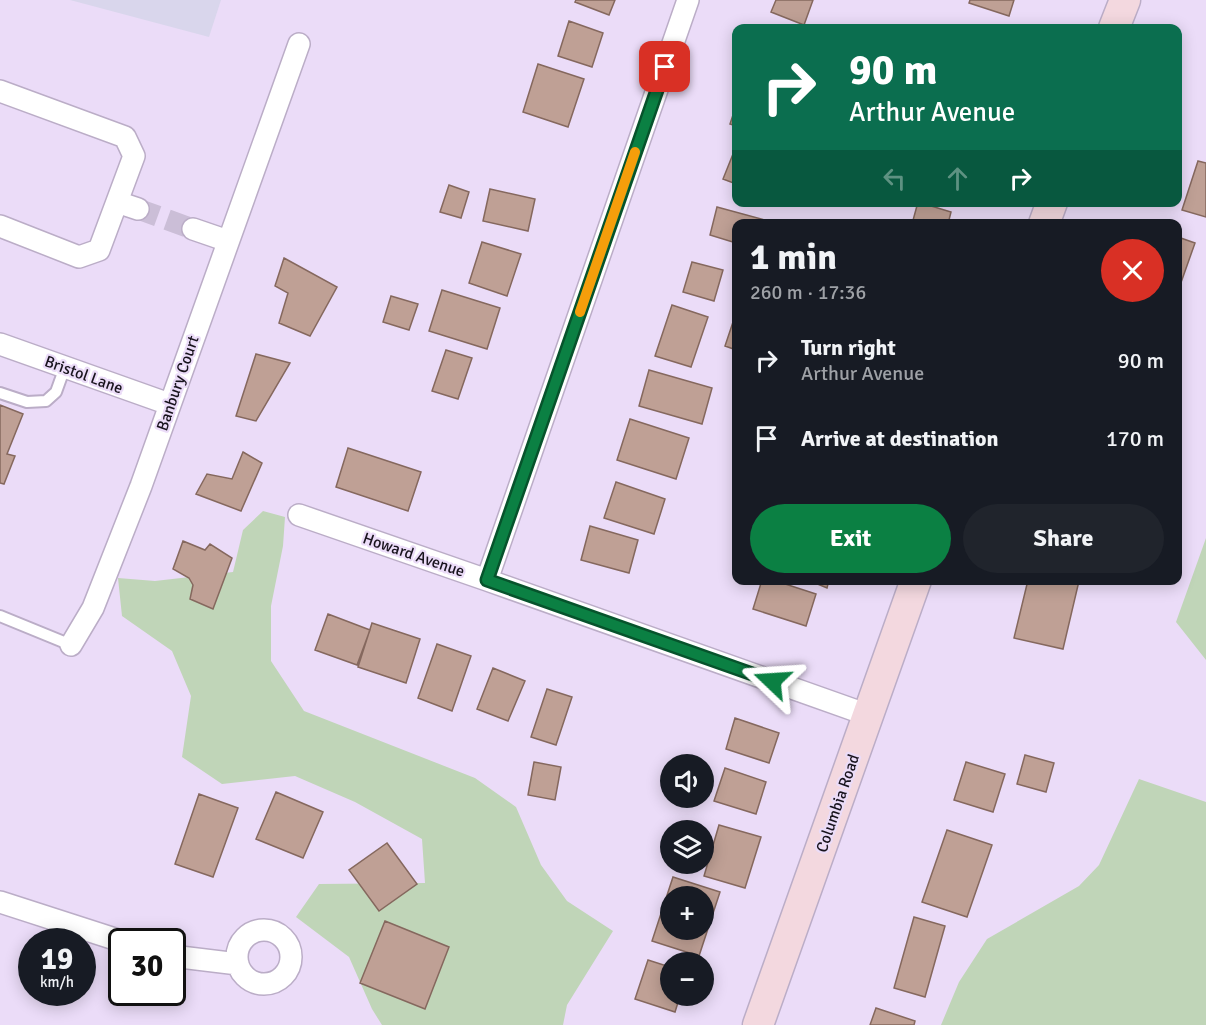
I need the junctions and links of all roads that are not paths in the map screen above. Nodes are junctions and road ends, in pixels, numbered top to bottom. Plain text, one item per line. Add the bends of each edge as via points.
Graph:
1 (688, 0) edge
2 (1125, 0) edge
3 (1116, 24) edge
4 (298, 44) dead end
5 (0, 91) edge
6 (117, 202) junction
7 (138, 209) tunnel mouth
8 (0, 226) edge
9 (194, 229) tunnel mouth
10 (228, 241) junction
11 (0, 344) edge
12 (65, 367) junction
13 (0, 393) edge
14 (169, 404) junction
15 (299, 515) dead end
16 (487, 580) junction
17 (914, 585) edge
18 (0, 616) edge
19 (71, 645) joint
20 (868, 715) junction
21 (0, 902) edge
22 (108, 937) edge
23 (186, 958) edge
24 (238, 964) dead end
25 (758, 1025) edge

1 - 16 street
2 - 3 main road
4 - 10 street, Banbury Court
5 - 6 street via 125,138 134,156
6 - 7 street
6 - 8 street via 99,250 79,257
9 - 10 street
10 - 14 street, Banbury Court
11 - 12 street, Bristol Lane
12 - 13 lane via 56,392 46,401 27,402
12 - 14 street, Bristol Lane
14 - 19 street, Banbury Court via 97,597
15 - 16 street, Howard Avenue
16 - 20 street, Howard Avenue
17 - 20 main road, Columbia Road
18 - 19 lane, Banbury Court
20 - 25 main road, Columbia Road
21 - 22 street
23 - 24 street

